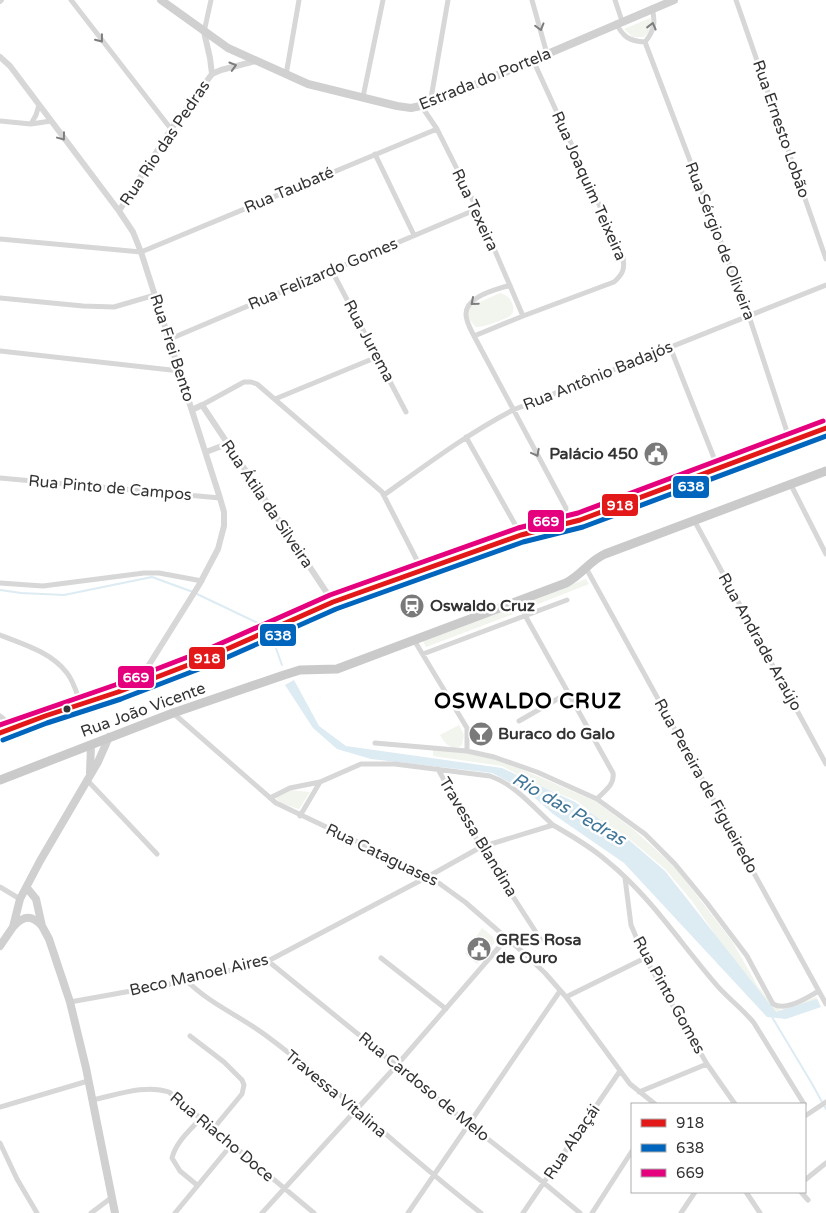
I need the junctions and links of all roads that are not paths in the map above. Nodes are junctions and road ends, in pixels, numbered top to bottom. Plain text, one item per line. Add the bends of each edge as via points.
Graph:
1 (70, 0) edge
2 (161, 0) edge
3 (211, 0) edge
4 (299, 0) edge
5 (383, 0) edge
6 (448, 0) edge
7 (532, 0) edge
8 (615, 0) edge
9 (674, 0) edge
10 (736, 0) edge
11 (652, 8) junction
12 (619, 22) junction
13 (204, 32) junction
14 (645, 42) junction
15 (548, 54) junction
16 (0, 57) edge
17 (533, 60) junction
18 (256, 61) junction
19 (212, 74) junction
20 (286, 74) junction
21 (363, 98) junction
22 (39, 105) junction
23 (426, 105) junction
24 (0, 121) edge
25 (51, 122) junction
26 (31, 124) junction
27 (171, 129) junction
28 (437, 129) junction
29 (375, 154) junction
30 (476, 209) junction
31 (119, 211) junction
32 (414, 235) junction
33 (0, 239) edge
34 (141, 252) junction
35 (826, 259) edge
36 (332, 271) junction
37 (510, 284) junction
38 (826, 285) edge
39 (155, 295) junction
40 (0, 298) edge
41 (523, 316) junction
42 (749, 316) junction
43 (474, 336) junction
44 (170, 339) junction
45 (670, 347) junction
46 (0, 351) edge
47 (377, 357) junction
48 (180, 371) junction
49 (274, 399) junction
50 (202, 405) junction
51 (192, 410) junction
52 (513, 410) junction
53 (406, 412) dead end
54 (826, 428) edge
55 (466, 437) junction
56 (790, 441) junction
57 (227, 444) junction
58 (206, 452) junction
59 (718, 468) junction
60 (826, 471) edge
61 (0, 478) edge
62 (791, 485) junction
63 (384, 495) junction
64 (220, 498) junction
65 (694, 520) junction
66 (545, 529) junction
67 (521, 535) junction
68 (826, 554) edge
69 (586, 568) junction
70 (422, 570) junction
71 (0, 583) edge
72 (200, 583) junction
73 (567, 600) dead end
74 (517, 601) junction
75 (333, 602) junction
76 (525, 615) junction
77 (0, 634) edge
78 (414, 640) junction
79 (423, 654) junction
80 (152, 666) junction
81 (164, 674) junction
82 (142, 678) junction
83 (153, 678) junction
84 (568, 693) junction
85 (81, 705) junction
86 (173, 713) junction
87 (0, 716) edge
88 (519, 721) dead end
89 (14, 728) junction
90 (0, 734) edge
91 (110, 737) junction
92 (375, 743) dead end
93 (91, 745) junction
94 (467, 750) junction
95 (826, 764) edge
96 (438, 769) junction
97 (88, 777) junction
98 (0, 780) edge
99 (320, 782) junction
100 (270, 798) junction
101 (597, 799) junction
102 (300, 816) junction
103 (553, 825) junction
104 (481, 847) junction
105 (157, 854) dead end
106 (429, 876) junction
107 (625, 878) junction
108 (0, 887) edge
109 (27, 888) junction
110 (20, 899) junction
111 (42, 926) junction
112 (13, 927) junction
113 (507, 938) junction
114 (542, 940) dead end
115 (0, 946) edge
116 (381, 958) dead end
117 (645, 958) junction
118 (268, 961) junction
119 (187, 981) junction
120 (560, 991) junction
121 (820, 992) junction
122 (566, 997) junction
123 (70, 1002) junction
124 (825, 1003) edge
125 (446, 1009) junction
126 (190, 1036) dead end
127 (706, 1064) junction
128 (397, 1066) junction
129 (620, 1071) junction
130 (88, 1080) junction
131 (639, 1092) junction
132 (92, 1100) junction
133 (826, 1102) edge
134 (654, 1103) edge
135 (734, 1103) edge
136 (804, 1103) edge
137 (0, 1107) edge
138 (357, 1110) junction
139 (807, 1115) edge
140 (201, 1118) junction
141 (470, 1126) junction
142 (213, 1129) junction
143 (0, 1143) edge
144 (232, 1144) junction
145 (631, 1153) edge
146 (826, 1163) edge
147 (434, 1176) junction
148 (806, 1179) edge
149 (544, 1183) junction
150 (197, 1185) junction
151 (284, 1188) junction
152 (694, 1193) edge
153 (747, 1193) edge
154 (802, 1193) edge
155 (111, 1198) junction
156 (808, 1200) dead end
157 (682, 1212) edge
158 (37, 1213) edge
159 (91, 1213) edge
160 (115, 1213) edge
161 (175, 1213) edge
162 (262, 1213) edge
163 (314, 1213) edge
164 (408, 1213) edge
165 (481, 1213) edge
166 (523, 1213) edge
167 (580, 1213) edge
168 (592, 1213) edge
169 (760, 1213) edge

1 -> 27 street
2 - 13 main road, Estrada do Portela
3 - 13 street
4 - 20 street
5 - 21 street
6 - 23 street
7 -> 15 street
8 - 12 street
9 - 11 main road, Estrada do Portela
10 - 35 street, Rua Ernesto Lobão
11 - 12 main road, Estrada do Portela
14 -> 11 street via 654,24
12 - 14 street via 623,36 633,42
12 - 15 main road, Estrada do Portela
13 - 18 main road, Estrada do Portela
13 - 19 street, Rua Rio das Pedras
14 - 42 street, Rua Sérgio de Oliveira
15 - 17 main road, Estrada do Portela
16 - 22 street, Rua Frei Bento
17 - 23 main road, Estrada do Portela
17 - 41 street, Rua Joaquim Teixeira via 623,257 624,270 614,282
19 -> 18 street, Rua Rio das Pedras
18 - 20 main road, Estrada do Portela
19 - 27 street, Rua Rio das Pedras
20 - 21 main road, Estrada do Portela via 308,84
21 - 23 main road, Estrada do Portela via 396,106
22 - 25 street, Rua Frei Bento
22 - 26 street
23 - 28 street, Rua Texeira
24 - 26 street
25 - 26 street
25 -> 31 street, Rua Frei Bento
27 - 31 street, Rua Rio das Pedras
28 - 29 street, Rua Taubaté
28 - 30 street, Rua Texeira
29 - 32 street
29 - 34 street, Rua Taubaté
30 - 32 street, Rua Felizardo Gomes
30 - 37 street, Rua Texeira
31 - 34 street, Rua Frei Bento
32 - 36 street, Rua Felizardo Gomes
33 - 34 street
34 - 39 street, Rua Frei Bento
36 - 44 street, Rua Felizardo Gomes
36 - 47 street, Rua Jurema
37 - 41 street, Rua Texeira
37 -> 43 street via 484,294 470,304 466,314
38 - 42 street, Rua Antônio Badajós
39 - 40 street via 114,306
39 - 44 street, Rua Frei Bento
41 - 43 street, Rua Joaquim Teixeira
42 - 45 street, Rua Antônio Badajós
42 - 56 street, Rua Sérgio de Oliveira
43 - 52 street
44 - 48 street, Rua Frei Bento
45 - 52 street, Rua Antônio Badajós
45 - 59 street
46 - 48 street
47 - 49 street
47 - 53 street, Rua Jurema
48 - 51 street, Rua Frei Bento
49 - 50 street via 257,384 244,382
49 - 63 street
50 - 51 street
50 - 57 street, Rua Átila da Silveira
51 - 58 street, Rua Frei Bento
52 - 55 street, Rua Antônio Badajós
52 -> 66 street via 566,508 565,514
54 - 56 main road
55 - 63 street, Rua Antônio Badajós
55 - 67 street
56 - 59 main road
57 - 58 street
57 - 75 street, Rua Átila da Silveira
58 - 64 street, Rua Frei Bento
59 - 66 main road via 580,520
60 - 62 main road, Rua João Vicente
61 - 64 street, Rua Pinto de Campos
62 - 65 main road, Rua João Vicente
62 - 68 street
63 - 70 street
64 - 72 street, Rua Frei Bento via 224,512 221,542
65 - 69 main road, Rua João Vicente via 605,554
65 - 95 street, Rua Andrade Araújo
66 - 67 main road
67 - 70 main road
69 - 74 main road, Rua João Vicente via 566,583
69 - 121 street, Rua Pereira de Figueiredo
70 - 75 main road
71 - 72 street via 43,586 159,573
72 - 80 street, Rua Frei Bento
73 - 76 street
74 - 76 street
74 - 78 main road, Rua João Vicente
75 - 81 main road
76 - 79 street
76 - 84 street
77 - 85 street via 45,654 56,663 67,673
78 - 79 street
78 - 86 main road, Rua João Vicente via 337,669 292,672
79 - 94 street via 467,728
80 - 81 main road
80 - 82 street, Rua Frei Bento
80 - 83 street
81 - 83 main road
82 - 83 main road
82 - 85 main road via 130,687
84 - 88 street
84 - 101 street via 613,773 612,784
85 - 89 main road
86 - 91 main road, Rua João Vicente
86 - 100 street, Rua Cataguases
87 - 89 street
89 - 90 main road
91 - 93 main road, Rua João Vicente
91 - 97 main road
92 - 94 street
93 - 97 main road
93 - 98 main road, Rua João Vicente
94 - 101 street via 514,763
96 - 99 street, Travessa Blandina via 360,764
96 - 103 street via 501,779
96 - 104 street, Travessa Blandina
97 - 105 street
97 - 109 main road
99 - 100 street, Travessa Blandina via 290,788
99 - 102 street
100 - 102 street, Rua Cataguases
101 - 121 street via 645,834 675,864 747,956 773,1004 788,1006
102 - 106 street, Rua Cataguases
103 - 104 street, Beco Manoel Aires
103 - 107 street via 597,852
104 - 106 street, Beco Manoel Aires
104 - 114 street, Travessa Blandina
106 - 113 street, Rua Cataguases
106 - 118 street, Beco Manoel Aires
107 - 117 street, Rua Pinto Gomes via 631,925
107 - 136 street via 715,983 747,1014
108 - 110 street
109 - 110 main road
109 - 111 main road via 36,899
110 - 112 main road
111 - 112 main road via 33,918 26,917
111 - 123 main road
112 - 115 main road
113 - 120 street, Rua Cataguases
113 - 125 street
116 - 125 street
117 - 122 street
117 - 127 street, Rua Pinto Gomes
118 - 119 street, Beco Manoel Aires
118 - 128 street, Rua Cardoso de Melo
119 - 123 street, Beco Manoel Aires
119 - 138 street, Travessa Vitalina via 198,992 267,1036
120 - 122 street, Rua Cataguases
120 - 141 street
121 - 124 street, Rua Pereira de Figueiredo
122 - 129 street, Rua Cataguases
123 - 130 main road
125 - 128 street
126 - 142 street via 224,1062 244,1085 242,1094
127 - 131 street
127 - 135 street, Rua Pinto Gomes
128 - 138 street
128 - 141 street, Rua Cardoso de Melo
129 - 131 street, Rua Cataguases
129 - 149 street, Rua Abaçái
130 - 132 main road
130 - 137 street
131 - 134 street, Rua Cataguases
132 - 140 street, Rua Riacho Doce via 159,1088 169,1092
132 - 155 main road
133 - 139 street
138 - 147 street, Travessa Vitalina
138 - 151 street
140 - 142 street, Rua Riacho Doce
140 - 150 street via 174,1150 172,1158 180,1171
141 - 147 street
141 - 149 street, Rua Cardoso de Melo
142 - 144 street, Rua Riacho Doce
143 - 158 street
144 - 150 street
144 - 151 street, Rua Riacho Doce
145 - 168 street
146 - 148 street
147 - 164 street
147 - 165 street, Travessa Vitalina
149 - 166 street, Rua Abaçái
149 - 167 street, Rua Cardoso de Melo
150 - 161 street
151 - 162 street
151 - 163 street, Rua Riacho Doce
152 - 157 street
153 - 169 street
154 - 156 street
155 - 159 street
155 - 160 main road

